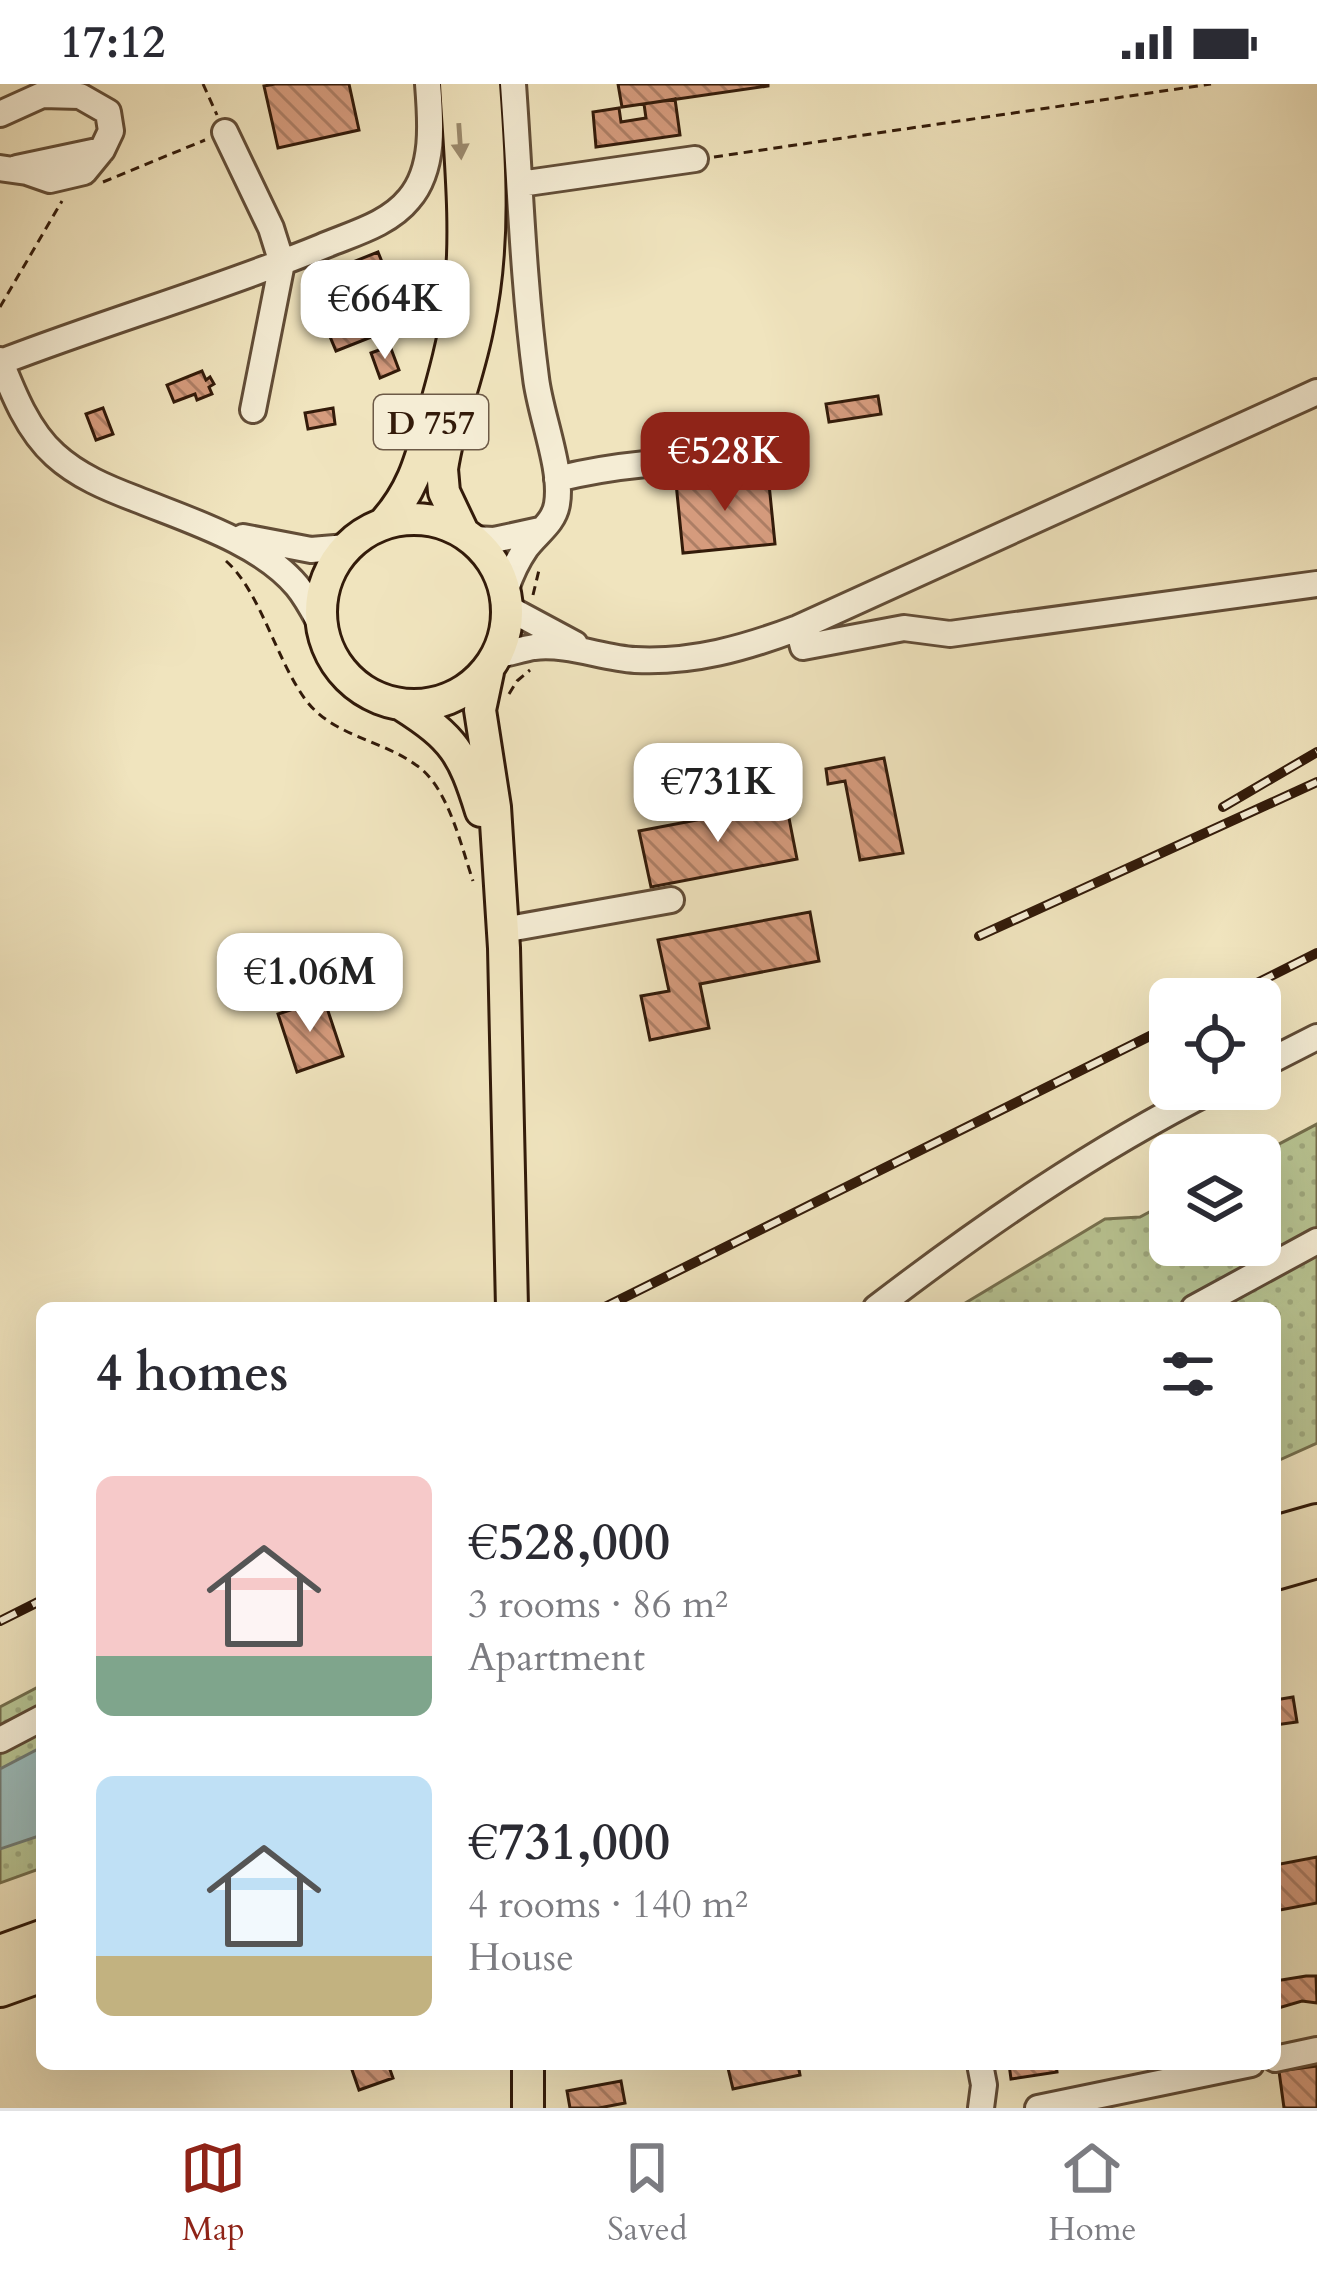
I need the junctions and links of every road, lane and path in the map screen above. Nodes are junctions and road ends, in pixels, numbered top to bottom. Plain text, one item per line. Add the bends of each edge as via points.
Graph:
1 (32, 84) edge
2 (203, 84) edge
3 (428, 84) edge
4 (456, 84) edge
5 (484, 84) edge
6 (513, 84) edge
7 (1211, 84) edge
8 (0, 97) edge
9 (0, 114) edge
10 (225, 132) junction
11 (695, 159) joint
12 (6, 169) edge
13 (103, 182) dead end
14 (520, 184) junction
15 (477, 195) junction
16 (63, 199) dead end
17 (282, 263) junction
18 (0, 307) edge
19 (1, 361) edge
20 (1314, 401) edge
21 (253, 410) dead end
22 (774, 457) dead end
23 (556, 479) junction
24 (383, 524) junction
25 (541, 530) junction
26 (468, 535) junction
27 (215, 542) junction
28 (346, 547) junction
29 (539, 569) dead end
30 (1317, 584) edge
31 (515, 599) junction
32 (321, 625) junction
33 (798, 628) junction
34 (535, 647) junction
35 (593, 653) junction
36 (493, 664) junction
37 (505, 700) dead end
38 (402, 705) junction
39 (486, 882) junction
40 (671, 900) dead end
41 (503, 930) junction
42 (1317, 1037) edge
43 (1281, 1055) edge
44 (1175, 1110) edge
45 (1317, 1241) edge
46 (512, 1302) edge
47 (884, 1302) edge
48 (1205, 1302) edge
49 (1317, 1505) edge
50 (1281, 1516) edge
51 (1317, 1523) edge
52 (1281, 1533) edge
53 (1317, 1559) edge
54 (1281, 1569) edge
55 (36, 1721) edge
56 (0, 1740) edge
57 (36, 1941) edge
58 (0, 1954) edge
59 (36, 1975) edge
60 (0, 1988) edge
61 (1317, 2050) edge
62 (1281, 2058) edge
63 (528, 2070) edge
64 (981, 2070) edge
65 (1222, 2070) edge
66 (528, 2108) edge
67 (981, 2108) edge
68 (1038, 2108) edge

1 - 8 street
2 - 10 path
3 - 17 street via 432,127 411,198 386,220
4 -> 15 main road, D 757
5 - 15 main road, D 757
6 - 14 street
7 - 11 path
9 - 12 street via 42,94 80,96 108,112 111,130 84,172 50,180
10 - 13 path
10 - 17 street
11 - 14 street
14 - 23 street via 536,382
15 - 24 main road, D 757 via 448,364 414,480
15 - 26 main road, D 757 via 484,292 442,469 444,492
16 - 18 path
17 - 19 street
17 - 21 street
19 - 27 street via 22,410 54,454
20 - 33 street
22 - 23 street
23 - 25 street via 556,511
24 - 26 main road via 437,521
24 - 28 main road
25 - 26 street via 494,540
25 - 31 street via 514,566
26 - 31 main road
27 - 28 street
27 - 32 street via 284,573
27 - 39 path via 315,712 418,766 442,794
28 - 32 main road via 325,583
29 - 31 path
30 - 33 street via 950,634 904,628 803,647
31 - 35 street
31 - 36 main road
32 - 38 main road via 357,687
33 - 35 street via 667,661
34 - 35 street
34 - 36 street
34 - 37 path via 534,668
36 - 38 main road via 464,692
36 - 39 main road via 480,710 495,807
38 - 39 main road via 461,755 476,793
39 - 41 main road
40 - 41 street
41 - 46 main road
42 - 43 street
44 - 47 street via 1022,1202
45 - 48 street
49 - 50 street
51 - 52 highway
53 - 54 highway
55 - 56 street
57 - 58 highway
59 - 60 highway
61 - 62 street
63 - 66 main road
64 - 67 street
65 - 68 street

